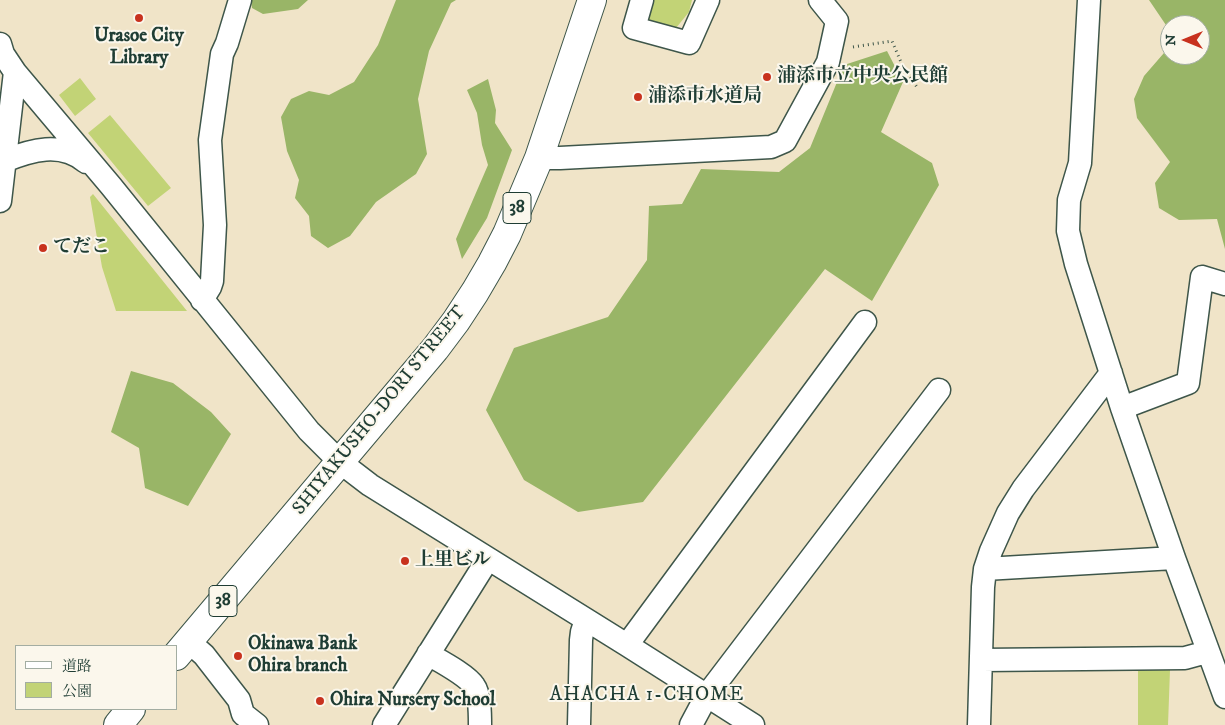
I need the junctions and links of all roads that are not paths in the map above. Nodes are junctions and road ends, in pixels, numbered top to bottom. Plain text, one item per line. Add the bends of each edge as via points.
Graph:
1 (240, 0) edge
2 (592, 0) edge
3 (642, 0) edge
4 (708, 0) edge
5 (820, 0) edge
6 (1089, 0) edge
7 (0, 44) edge
8 (15, 72) junction
9 (539, 158) junction
10 (4, 161) junction
11 (100, 174) junction
12 (0, 200) edge
13 (1225, 284) edge
14 (202, 300) junction
15 (865, 322) dead end
16 (1111, 373) junction
17 (939, 390) dead end
18 (1122, 408) junction
19 (340, 462) junction
20 (1174, 558) junction
21 (488, 559) junction
22 (985, 569) junction
23 (586, 620) junction
24 (627, 645) junction
25 (182, 648) edge
26 (1207, 652) junction
27 (428, 654) junction
28 (982, 660) junction
29 (707, 695) junction
30 (1225, 697) edge
31 (131, 710) edge
32 (118, 725) edge
33 (257, 725) edge
34 (384, 725) edge
35 (480, 725) edge
36 (579, 725) edge
37 (691, 725) edge
38 (754, 725) edge
39 (979, 725) edge

1 - 14 street via 222,54 210,140 215,225 212,281
2 - 9 main road, SHIYAKUSHO-DORI STREET / 38
3 - 4 street via 634,28 689,43
5 - 9 street via 837,21 828,62 785,141 771,148
6 - 16 street via 1080,163 1069,200 1068,231
7 - 8 street
8 - 10 street
8 - 11 street
9 - 19 main road, SHIYAKUSHO-DORI STREET / 38 via 507,234 475,292 435,348
10 - 11 street via 35,150 58,150 79,156
10 - 12 street
11 - 14 street
13 - 18 street via 1202,277 1188,383
14 - 19 street
15 - 24 street
16 - 18 street
16 - 22 street via 1023,489 1008,513
17 - 29 street
18 - 20 street
19 - 21 street via 370,485
19 - 25 main road, SHIYAKUSHO-DORI STREET / 38
20 - 22 street
20 - 26 street
21 - 23 street
21 - 27 street
22 - 28 street
23 - 24 street
23 - 36 street via 581,640
24 - 29 street
25 - 33 street via 204,655 239,700 243,714
26 - 28 street via 1184,658
26 - 30 street
27 - 34 street
27 - 35 street via 475,686
28 - 39 street
29 - 37 street
29 - 38 street
31 - 32 main road

